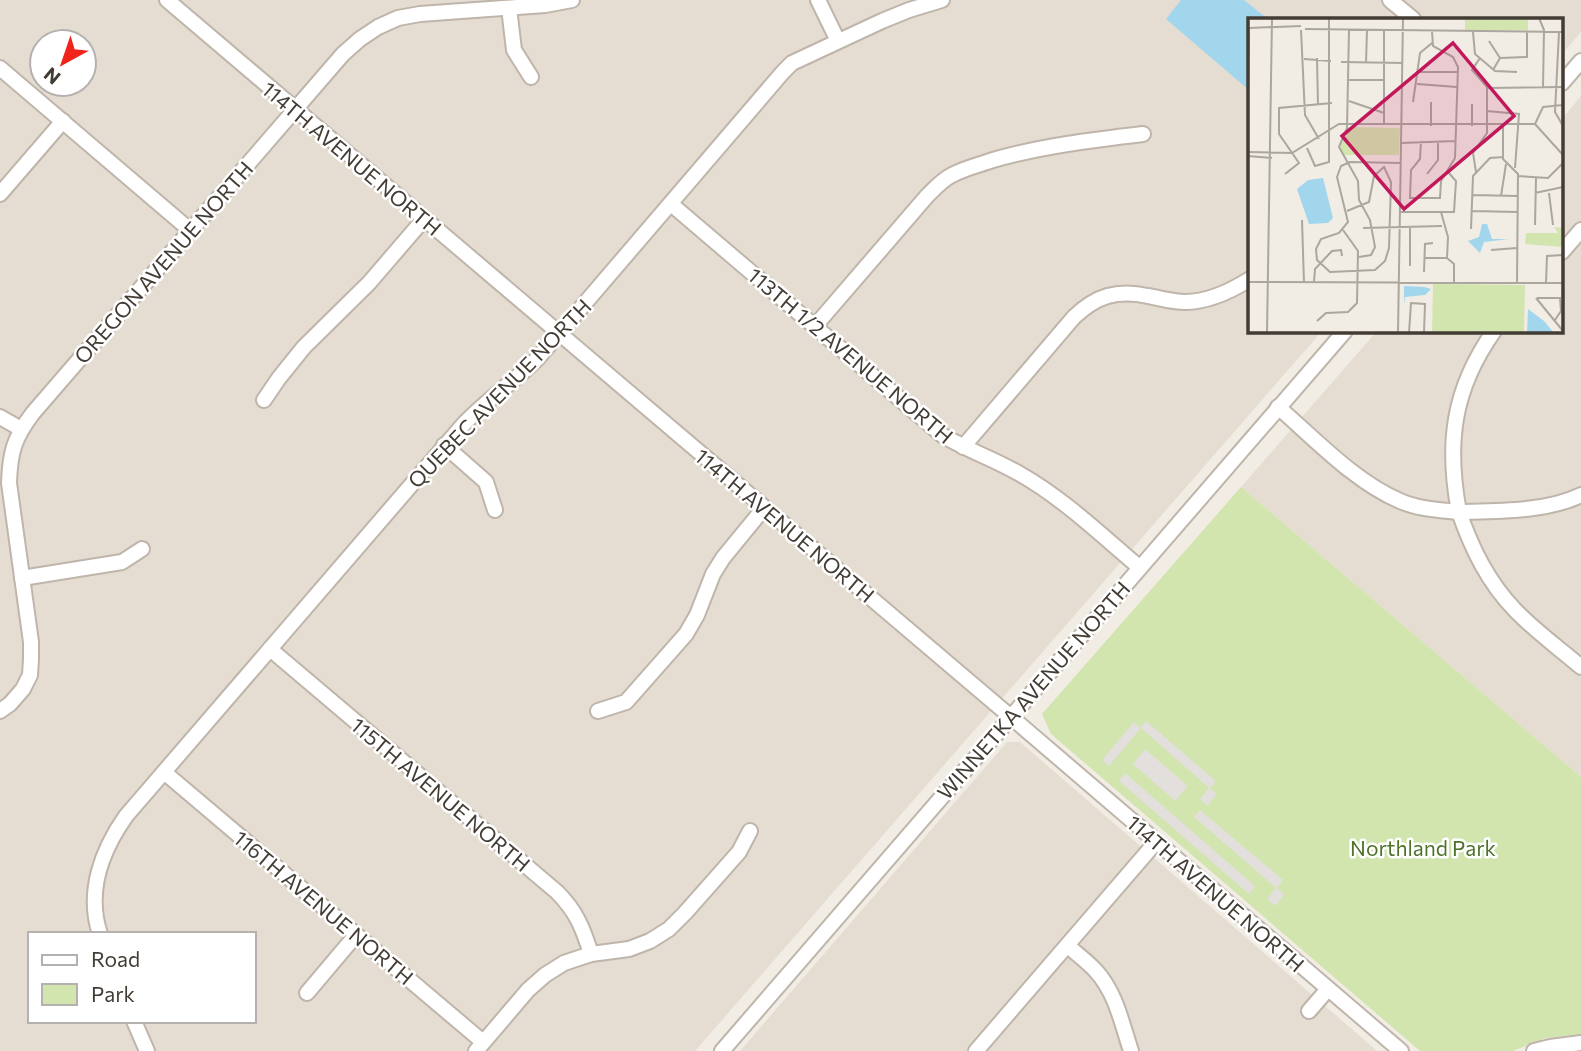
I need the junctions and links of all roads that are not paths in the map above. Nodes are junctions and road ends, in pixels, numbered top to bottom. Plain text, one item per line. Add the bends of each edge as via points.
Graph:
1 (167, 0) edge
2 (572, 0) edge
3 (818, 0) edge
4 (943, 0) edge
5 (1390, 0) edge
6 (509, 8) junction
7 (1412, 18) edge
8 (838, 41) junction
9 (1581, 61) edge
10 (0, 68) edge
11 (531, 77) dead end
12 (1564, 81) edge
13 (296, 110) junction
14 (62, 121) junction
15 (1143, 134) dead end
16 (0, 194) edge
17 (671, 204) junction
18 (424, 219) junction
19 (191, 230) junction
20 (1581, 230) edge
21 (1564, 250) edge
22 (1248, 280) edge
23 (815, 327) junction
24 (1344, 332) edge
25 (1493, 332) edge
26 (559, 333) junction
27 (264, 400) dead end
28 (1278, 407) junction
29 (0, 417) edge
30 (21, 429) junction
31 (444, 446) junction
32 (963, 447) junction
33 (1581, 495) edge
34 (764, 508) junction
35 (495, 510) dead end
36 (1459, 512) junction
37 (142, 549) dead end
38 (1139, 567) junction
39 (22, 578) junction
40 (270, 649) junction
41 (1581, 667) edge
42 (0, 711) edge
43 (598, 711) dead end
44 (1011, 717) junction
45 (164, 772) junction
46 (750, 831) dead end
47 (1156, 842) junction
48 (99, 932) edge
49 (356, 935) junction
50 (1068, 946) junction
51 (591, 954) junction
52 (1328, 989) junction
53 (307, 993) dead end
54 (1308, 1011) dead end
55 (136, 1023) edge
56 (1581, 1043) edge
57 (480, 1047) edge
58 (147, 1051) edge
59 (722, 1051) edge
60 (976, 1051) edge
61 (1131, 1051) edge
62 (1401, 1051) edge
63 (1534, 1051) edge

1 - 13 street, 114TH AVENUE NORTH
2 - 6 street, OREGON AVENUE NORTH
3 - 8 street
4 - 8 street, QUEBEC AVENUE NORTH
5 - 7 street
6 - 11 street via 514,50
6 - 13 street, OREGON AVENUE NORTH via 420,14 378,27 343,54
8 - 17 street, QUEBEC AVENUE NORTH via 802,57 783,72
9 - 12 street
10 - 14 street
13 - 18 street, 114TH AVENUE NORTH
13 - 19 street, OREGON AVENUE NORTH
14 - 16 street
14 - 19 street
15 - 23 street via 1062,144 951,175 927,196
17 - 23 street, 113TH 1/2 AVENUE NORTH
17 - 26 street, QUEBEC AVENUE NORTH
18 - 26 street, 114TH AVENUE NORTH
18 - 27 street via 369,283 304,347
19 - 30 street, OREGON AVENUE NORTH
20 - 21 street
22 - 32 street via 1196,301 1123,293 1088,304
23 - 32 street, 113TH 1/2 AVENUE NORTH via 921,418
24 - 28 street, WINNETKA AVENUE NORTH
25 - 36 street via 1471,369 1452,439
26 - 31 street, QUEBEC AVENUE NORTH
26 - 34 street, 114TH AVENUE NORTH
28 - 36 street via 1375,488 1401,502
28 - 38 street, WINNETKA AVENUE NORTH
29 - 30 street
30 - 39 street, OREGON AVENUE NORTH via 9,463 9,483
31 - 35 street via 486,482
31 - 40 street, QUEBEC AVENUE NORTH
32 - 38 street, 113TH 1/2 AVENUE NORTH via 1049,492
33 - 36 street via 1539,507
34 - 43 street via 713,573 686,634 625,702
34 - 44 street, 114TH AVENUE NORTH
36 - 41 street via 1484,570 1504,597
37 - 39 street via 122,562
38 - 44 street, WINNETKA AVENUE NORTH
39 - 42 street, OREGON AVENUE NORTH via 31,642 30,675 23,689
40 - 45 street, QUEBEC AVENUE NORTH
40 - 51 street, 115TH AVENUE NORTH via 569,904
44 - 47 street, 114TH AVENUE NORTH
44 - 59 street, WINNETKA AVENUE NORTH
45 - 48 street, QUEBEC AVENUE NORTH via 112,835 103,856 96,878
45 - 49 street, 116TH AVENUE NORTH
46 - 51 street via 739,852 669,929 629,949
47 - 50 street
47 - 52 street, 114TH AVENUE NORTH
49 - 53 street
49 - 57 street, 116TH AVENUE NORTH
50 - 60 street
50 - 61 street via 1107,986
51 - 57 street via 545,975
52 - 54 street
52 - 62 street, 114TH AVENUE NORTH
55 - 58 street
56 - 63 street

